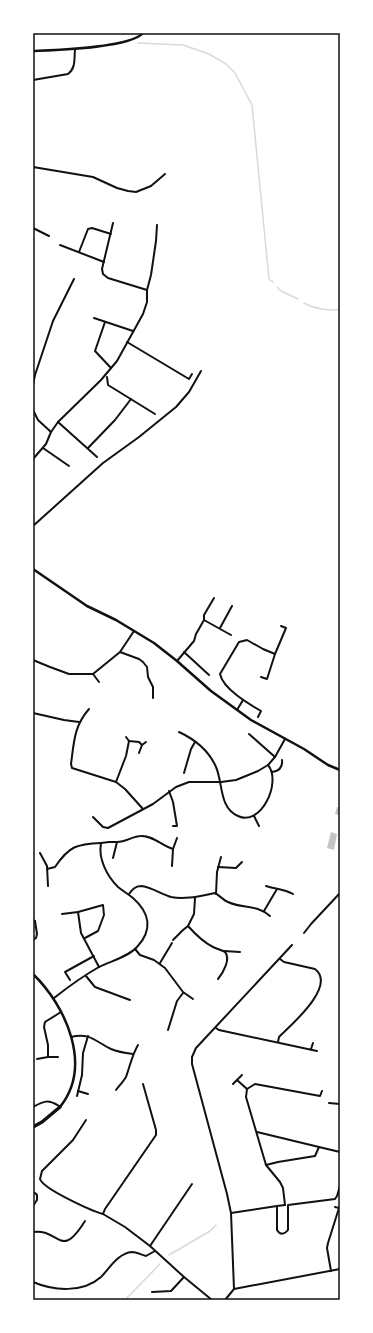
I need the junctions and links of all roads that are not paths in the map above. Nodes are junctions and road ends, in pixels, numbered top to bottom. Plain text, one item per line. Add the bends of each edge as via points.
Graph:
1 (143, 33) edge
2 (74, 50) junction
3 (33, 51) edge
4 (33, 80) edge
5 (33, 167) edge
6 (165, 174) dead end
7 (113, 222) dead end
8 (157, 225) dead end
9 (33, 228) edge
10 (111, 234) junction
11 (49, 236) dead end
12 (60, 245) dead end
13 (79, 252) junction
14 (104, 262) junction
15 (74, 279) dead end
16 (147, 290) junction
17 (94, 318) dead end
18 (105, 322) junction
19 (133, 331) junction
20 (127, 342) junction
21 (111, 368) junction
22 (201, 371) dead end
23 (192, 374) dead end
24 (107, 377) dead end
25 (33, 385) edge
26 (131, 399) junction
27 (33, 410) edge
28 (155, 414) dead end
29 (58, 422) junction
30 (51, 432) junction
31 (43, 448) junction
32 (88, 448) junction
33 (97, 457) dead end
34 (33, 459) edge
35 (69, 466) dead end
36 (33, 526) edge
37 (33, 569) edge
38 (214, 598) dead end
39 (232, 606) dead end
40 (204, 620) junction
41 (281, 626) dead end
42 (220, 628) junction
43 (134, 630) junction
44 (231, 635) dead end
45 (120, 652) junction
46 (184, 652) junction
47 (275, 654) junction
48 (33, 660) edge
49 (177, 661) junction
50 (93, 674) junction
51 (209, 675) dead end
52 (261, 677) dead end
53 (99, 682) dead end
54 (153, 698) dead end
55 (243, 700) junction
56 (89, 709) dead end
57 (237, 710) junction
58 (33, 713) edge
59 (258, 717) dead end
60 (79, 722) junction
61 (179, 732) dead end
62 (249, 734) dead end
63 (126, 737) dead end
64 (285, 739) junction
65 (129, 741) junction
66 (146, 742) dead end
67 (195, 742) junction
68 (142, 745) junction
69 (139, 753) dead end
70 (275, 757) junction
71 (282, 760) dead end
72 (268, 765) junction
73 (340, 770) edge
74 (272, 772) junction
75 (184, 773) dead end
76 (116, 782) junction
77 (221, 782) junction
78 (169, 791) junction
79 (143, 809) junction
80 (254, 816) junction
81 (93, 817) dead end
82 (173, 826) dead end
83 (259, 826) dead end
84 (177, 838) dead end
85 (117, 842) junction
86 (101, 843) junction
87 (173, 849) junction
88 (40, 853) dead end
89 (221, 857) dead end
90 (113, 858) dead end
91 (242, 862) dead end
92 (172, 866) dead end
93 (218, 867) junction
94 (47, 869) junction
95 (48, 886) dead end
96 (266, 886) dead end
97 (277, 889) junction
98 (340, 893) edge
99 (128, 894) junction
100 (216, 894) junction
101 (294, 894) dead end
102 (195, 897) junction
103 (264, 911) junction
104 (78, 912) junction
105 (62, 914) dead end
106 (270, 916) dead end
107 (33, 920) edge
108 (188, 926) junction
109 (304, 933) dead end
110 (85, 938) junction
111 (33, 940) edge
112 (173, 940) dead end
113 (172, 943) dead end
114 (292, 945) dead end
115 (135, 949) junction
116 (224, 951) junction
117 (240, 952) dead end
118 (94, 956) junction
119 (280, 959) junction
120 (160, 964) junction
121 (99, 968) junction
122 (33, 974) edge
123 (86, 976) junction
124 (218, 979) dead end
125 (70, 980) dead end
126 (183, 992) junction
127 (54, 998) junction
128 (193, 999) dead end
129 (130, 1000) dead end
130 (62, 1012) junction
131 (216, 1028) junction
132 (168, 1030) dead end
133 (88, 1036) junction
134 (71, 1037) junction
135 (278, 1042) junction
136 (313, 1043) dead end
137 (138, 1045) dead end
138 (311, 1049) junction
139 (318, 1051) dead end
140 (133, 1054) junction
141 (48, 1057) junction
142 (58, 1057) dead end
143 (37, 1059) dead end
144 (242, 1074) dead end
145 (237, 1080) junction
146 (143, 1084) dead end
147 (233, 1084) dead end
148 (247, 1089) junction
149 (116, 1090) dead end
150 (78, 1091) junction
151 (322, 1091) dead end
152 (88, 1094) dead end
153 (77, 1096) dead end
154 (329, 1103) dead end
155 (340, 1104) edge
156 (33, 1107) edge
157 (60, 1107) junction
158 (86, 1120) dead end
159 (33, 1127) edge
160 (256, 1132) junction
161 (319, 1147) junction
162 (340, 1152) edge
163 (266, 1165) junction
164 (192, 1184) dead end
165 (340, 1186) edge
166 (35, 1193) dead end
167 (286, 1205) junction
168 (33, 1206) edge
169 (276, 1206) junction
170 (335, 1207) dead end
171 (231, 1213) junction
172 (103, 1214) junction
173 (85, 1221) dead end
174 (33, 1232) edge
175 (150, 1246) junction
176 (155, 1251) junction
177 (340, 1269) edge
178 (331, 1271) junction
179 (184, 1278) junction
180 (33, 1282) edge
181 (234, 1289) junction
182 (152, 1292) dead end
183 (212, 1300) edge
184 (225, 1300) edge

1 - 2 street via 131,40
2 - 3 street
2 - 4 street via 74,64 68,74
5 - 6 street via 93,177 117,188 136,192 152,186
7 - 10 street
8 - 16 street
9 - 11 street
10 - 13 street via 92,228 88,230
10 - 14 street
12 - 13 street
13 - 14 street
14 - 16 street via 103,274 108,278
15 - 25 street via 54,321
16 - 19 street via 143,314
17 - 18 street
18 - 19 street
18 - 21 street via 95,351
19 - 20 street
20 - 21 street
20 - 23 street via 189,379
21 - 29 street
22 - 36 street via 189,392 176,407 103,463
24 - 26 street via 108,385
26 - 28 street
26 - 32 street
27 - 30 street via 38,420
29 - 30 street
29 - 32 street
30 - 31 street
31 - 34 street
31 - 35 street
32 - 33 street
37 - 43 street via 82,603
38 - 40 street via 204,615
39 - 42 street
40 - 42 street
40 - 46 street via 194,640
41 - 47 street via 286,628
42 - 44 street
43 - 45 street
43 - 49 street
45 - 50 street
45 - 54 street via 143,662 153,687
46 - 49 street
46 - 51 street
47 - 52 street via 267,679
47 - 55 street via 247,640 240,642 220,674 226,685
48 - 50 street via 69,674
49 - 57 street
50 - 53 street
55 - 57 street
55 - 59 street via 260,711
56 - 60 street
57 - 64 street
58 - 60 street
60 - 76 street via 72,768
61 - 67 street
62 - 70 street
63 - 65 street
64 - 70 street
64 - 73 street
65 - 68 street
65 - 76 street
66 - 68 street
67 - 75 street
67 - 77 street via 206,750 212,759
68 - 69 street
70 - 72 street
71 - 74 street via 280,769
72 - 74 street
72 - 77 street via 236,780
74 - 80 street via 273,780 266,802
76 - 79 street
77 - 78 street via 189,782
77 - 80 street via 223,797 232,813 239,817
78 - 79 street
78 - 82 street via 177,826
79 - 81 street via 108,828 103,827
80 - 83 street
84 - 87 street
85 - 86 street
85 - 87 street via 148,836
85 - 90 street
86 - 94 street via 76,846 61,857 55,867
86 - 99 street via 106,871
87 - 92 street
88 - 94 street
89 - 93 street
91 - 93 street via 236,868
93 - 100 street
94 - 95 street
96 - 97 street
97 - 101 street
97 - 103 street
98 - 109 street
99 - 102 street via 141,886 171,897
99 - 115 street via 141,906 148,924 146,934
100 - 102 street
100 - 103 street via 228,903
102 - 108 street via 194,914
103 - 106 street
104 - 105 street
104 - 110 street via 80,929
104 - 110 street via 103,905 104,915 98,931
107 - 111 street via 37,934
108 - 112 street
108 - 116 street via 201,939
110 - 118 street
113 - 120 street
114 - 119 street
115 - 120 street via 140,955
115 - 121 street
116 - 117 street
116 - 124 street via 226,966
118 - 121 street
118 - 125 street via 65,972
119 - 131 street
119 - 135 street via 315,969 321,976 315,1000
120 - 126 street
121 - 123 street
122 - 127 street
123 - 127 street
123 - 129 street via 95,987
126 - 128 street
126 - 132 street via 177,1001
127 - 130 street
130 - 134 street
130 - 141 street via 45,1022
131 - 135 street
131 - 171 street via 193,1052 192,1064
133 - 134 street
133 - 140 street via 112,1049
133 - 150 street
134 - 157 street via 74,1080
135 - 138 street
136 - 138 street
137 - 140 street
138 - 139 street
140 - 149 street via 125,1078
141 - 142 street
141 - 143 street
144 - 145 street
145 - 147 street
145 - 148 street
146 - 172 street via 156,1135
148 - 151 street via 259,1084 320,1096
148 - 160 street via 246,1097
150 - 152 street
150 - 153 street
154 - 155 street
156 - 157 street via 51,1101
157 - 159 highway
158 - 172 street via 73,1140 42,1171 40,1179 44,1185 67,1198
160 - 161 street
160 - 163 street
161 - 162 street
161 - 163 street via 315,1156
163 - 167 street via 283,1188
164 - 175 street
165 - 167 street via 335,1199
166 - 168 street via 37,1200
167 - 169 street
167 - 169 street via 288,1230 282,1234 277,1230
169 - 171 street
170 - 178 street via 339,1208 328,1242
171 - 181 street
172 - 175 street
173 - 174 street via 73,1237 66,1241 58,1240 45,1231
175 - 176 street
176 - 179 street
176 - 180 street via 146,1256 132,1252 123,1255 91,1284 78,1288 49,1287
177 - 178 street
178 - 181 street
179 - 182 street via 171,1291
179 - 183 street
181 - 184 street

